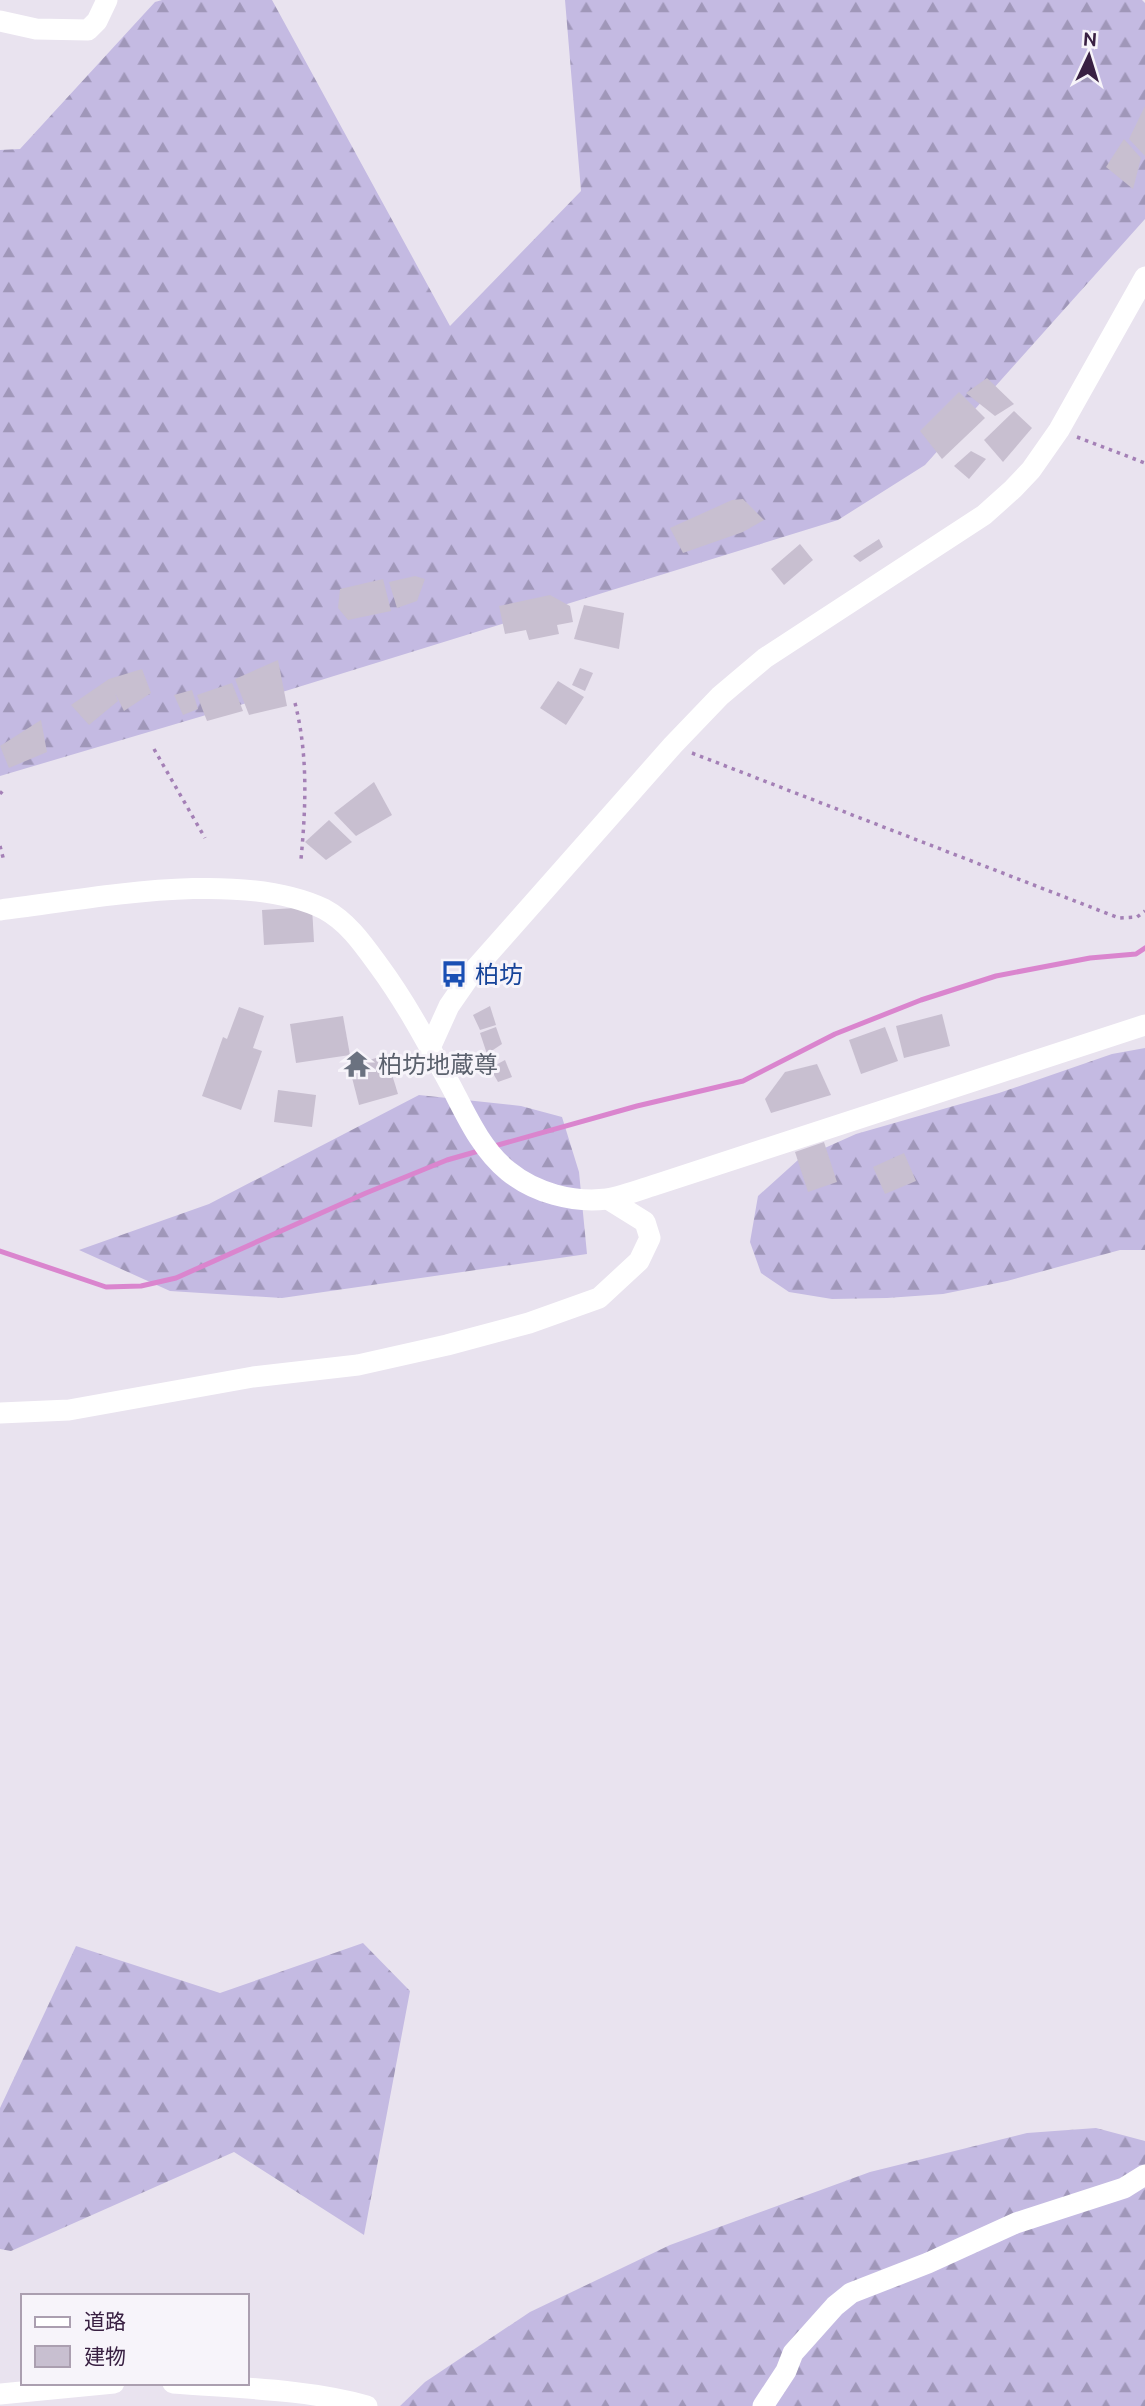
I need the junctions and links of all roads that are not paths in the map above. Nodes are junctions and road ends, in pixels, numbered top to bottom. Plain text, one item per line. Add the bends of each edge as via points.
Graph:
1 (107, 0) edge
2 (0, 21) edge
3 (1145, 277) edge
4 (0, 910) edge
5 (1145, 1026) edge
6 (430, 1048) junction
7 (608, 1199) junction
8 (0, 1413) edge
9 (1145, 2175) edge
10 (93, 2385) edge
11 (198, 2385) edge
12 (0, 2394) edge
13 (367, 2406) edge
14 (763, 2406) edge

1 - 2 street via 89,30 36,29
3 - 6 street via 1059,430 1031,470 984,515 812,625 720,696 474,970 449,1006
4 - 6 street via 195,888 263,892 302,900 345,923 360,940
5 - 7 street
6 - 7 street via 475,1131 508,1171 554,1196
7 - 8 street via 645,1222 650,1238 639,1261 599,1298 529,1323 358,1365 253,1377 69,1410
9 - 14 street via 1124,2188 1016,2223 851,2293 793,2353
10 - 12 street
11 - 13 street

